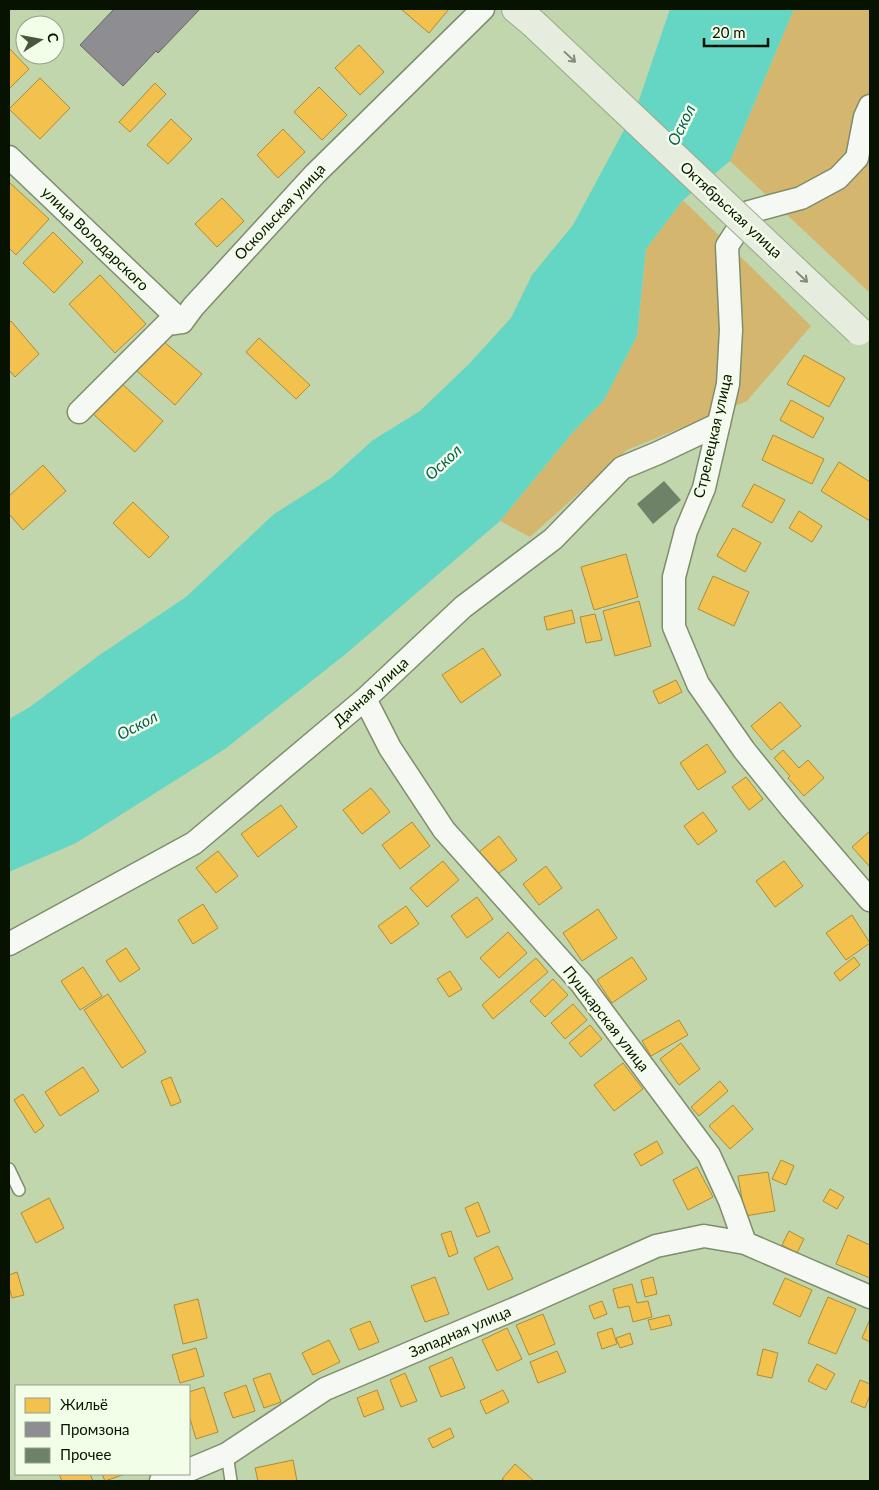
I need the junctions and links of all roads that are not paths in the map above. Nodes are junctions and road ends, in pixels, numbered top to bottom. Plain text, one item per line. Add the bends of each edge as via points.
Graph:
1 (483, 9) edge
2 (525, 16) edge
3 (870, 106) edge
4 (9, 157) edge
5 (864, 160) edge
6 (182, 322) junction
7 (864, 336) edge
8 (79, 412) dead end
9 (719, 424) junction
10 (365, 699) junction
11 (870, 900) edge
12 (9, 944) edge
13 (9, 1170) edge
14 (19, 1190) dead end
15 (745, 1242) junction
16 (870, 1297) edge
17 (227, 1454) junction
18 (190, 1470) edge
19 (176, 1475) edge
20 (161, 1481) edge
21 (231, 1481) edge

1 - 6 street, Оскольская улица via 315,174 193,306
2 -> 7 main road, Октябрьская улица, bridge
3 - 5 street via 865,117
4 - 6 street, улица Володарского
5 - 9 street, Стрелецкая улица via 801,198 749,212 727,246 731,330 728,384
6 - 8 street via 167,324
9 - 10 street, Дачная улица via 622,468 553,539 463,607
9 - 11 street, Стрелецкая улица via 704,488 686,530 674,577 674,627 698,684 744,750
10 - 12 street, Дачная улица via 194,843
10 - 15 street, Пушкарская улица via 390,748 444,830 581,984 709,1155
13 - 14 lane
15 - 16 street
15 - 17 street, Западная улица via 704,1236 656,1246 324,1389
17 - 18 street, Западная улица
17 - 21 lane
19 - 20 street

